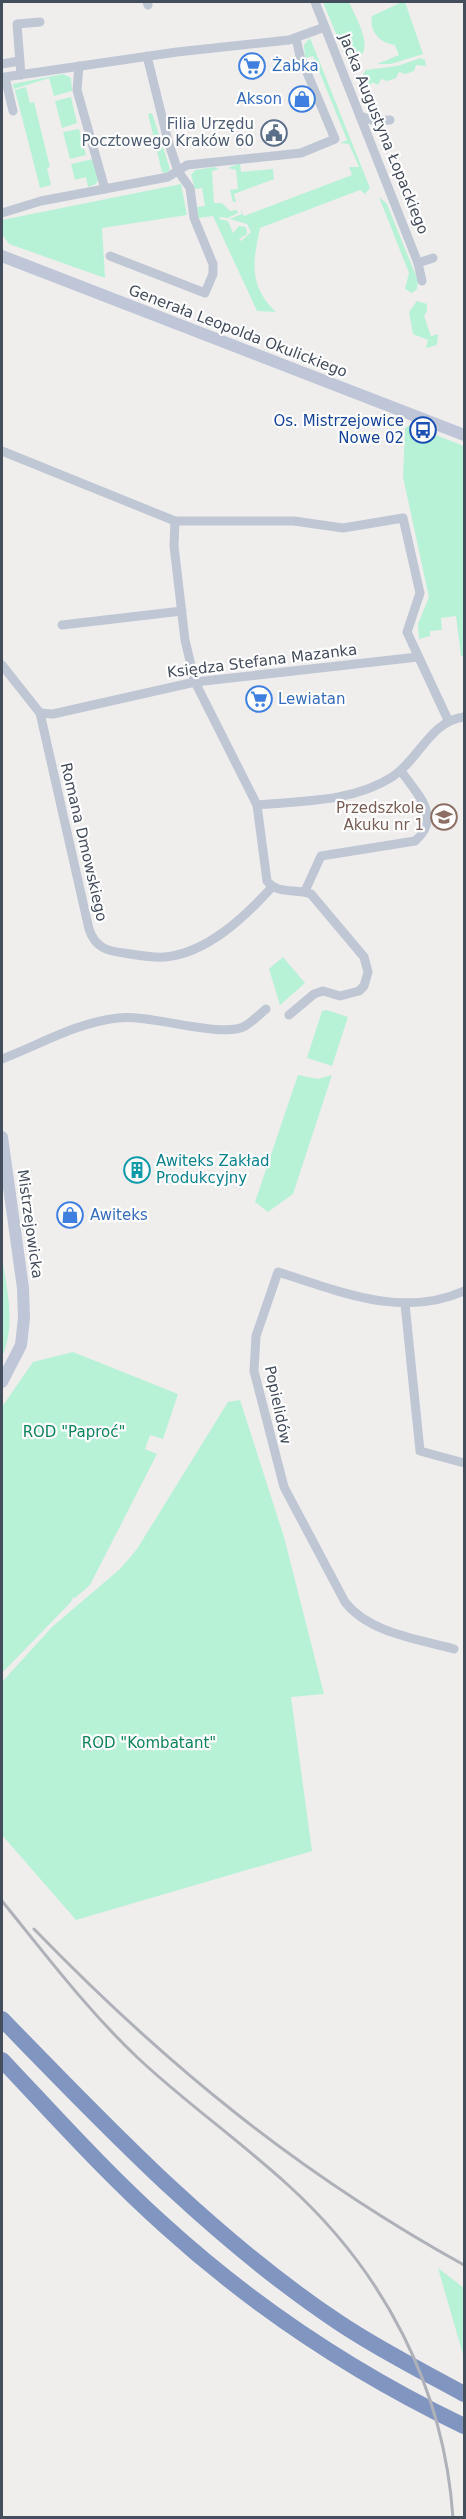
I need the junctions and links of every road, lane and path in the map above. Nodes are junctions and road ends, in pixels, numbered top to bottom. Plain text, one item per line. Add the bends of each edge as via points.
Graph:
1 (315, 2) edge
2 (40, 22) dead end
3 (325, 27) junction
4 (296, 38) junction
5 (147, 56) junction
6 (19, 61) junction
7 (2, 64) edge
8 (79, 66) junction
9 (21, 75) junction
10 (13, 111) dead end
11 (360, 116) junction
12 (390, 120) dead end
13 (178, 171) junction
14 (105, 189) junction
15 (2, 213) edge
16 (2, 256) edge
17 (110, 256) dead end
18 (433, 258) dead end
19 (418, 263) junction
20 (422, 281) dead end
21 (465, 435) edge
22 (2, 451) edge
23 (175, 520) junction
24 (182, 611) junction
25 (62, 625) dead end
26 (418, 657) junction
27 (2, 665) edge
28 (195, 682) junction
29 (40, 713) junction
30 (465, 717) edge
31 (448, 720) junction
32 (400, 771) junction
33 (257, 805) junction
34 (272, 887) junction
35 (305, 891) junction
36 (266, 1009) dead end
37 (289, 1015) dead end
38 (2, 1059) edge
39 (2, 1137) edge
40 (465, 1291) edge
41 (405, 1304) junction
42 (2, 1382) edge
43 (465, 1463) edge
44 (454, 1649) dead end
45 (2, 2019) edge
46 (2, 2060) edge
47 (465, 2394) edge
48 (465, 2426) edge

1 - 3 street, Jacka Augustyna Łopackiego
2 - 6 street via 17,24
3 - 4 street
3 - 11 street, Jacka Augustyna Łopackiego
4 - 5 street
4 - 13 street via 335,139 301,153 187,165
5 - 8 street
5 - 13 street
6 - 7 street
6 - 9 street
8 - 9 street
8 - 14 street via 77,90
9 - 10 street via 5,77
11 - 12 street
11 - 19 street, Jacka Augustyna Łopackiego
13 - 14 street via 168,177
13 - 17 street via 190,188 194,220 214,266 205,293
14 - 15 street
16 - 21 main road, Generała Leopolda Okulickiego
18 - 19 street
19 - 20 street, Jacka Augustyna Łopackiego
22 - 23 street
23 - 24 street
23 - 26 street via 283,521 343,528 403,518 420,593 407,632
24 - 25 street
24 - 28 street
26 - 28 street, Księdza Stefana Mazanka
26 - 31 street
27 - 29 street, Romana Dmowskiego
28 - 29 street, Księdza Stefana Mazanka via 53,714
28 - 33 street
29 - 34 street, Romana Dmowskiego via 89,929 93,940 103,949 146,956 179,955 232,925
30 - 31 street
31 - 32 street
32 - 33 street via 378,785 348,795
32 - 35 street via 427,807 429,821 425,833 415,841 321,856
33 - 34 street via 267,881
34 - 35 street
35 - 37 street via 316,898 364,957 367,980 359,991 340,996 323,990 314,994
36 - 38 street via 244,1027 228,1031 141,1016 110,1019
39 - 42 main road, Mistrzejowicka via 24,1309 21,1346
40 - 41 street, Popielidów
41 - 43 street via 420,1451
41 - 44 street, Popielidów via 350,1294 278,1272 256,1336 254,1371 284,1487 345,1602 354,1613 373,1624
45 - 47 highway via 187,2203 296,2293 372,2344
46 - 48 highway via 104,2168 196,2253 265,2307 383,2383

